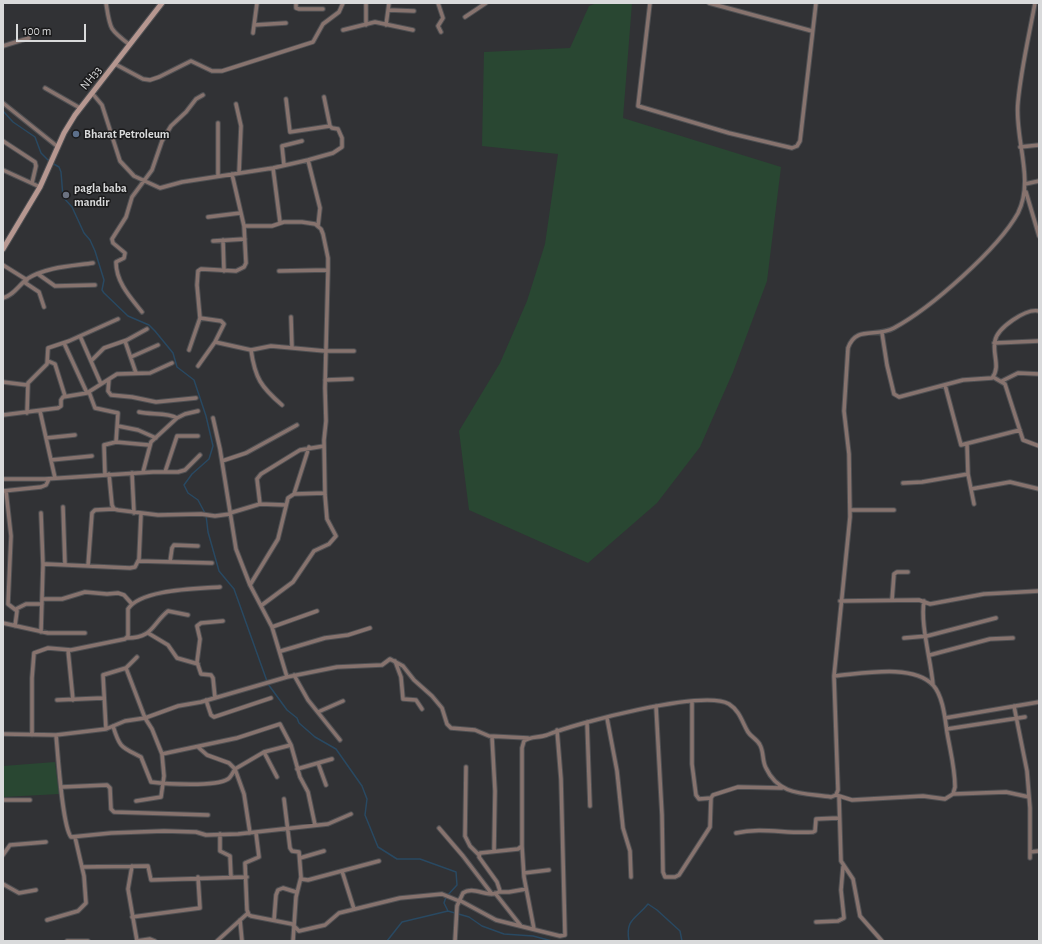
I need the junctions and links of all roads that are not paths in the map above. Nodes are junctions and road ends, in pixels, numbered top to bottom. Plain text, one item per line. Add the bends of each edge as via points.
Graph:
1 (106, 3) edge
2 (162, 3) edge
3 (256, 3) edge
4 (296, 3) edge
5 (343, 3) edge
6 (366, 3) edge
7 (388, 3) edge
8 (438, 3) edge
9 (486, 3) edge
10 (650, 3) edge
11 (709, 3) edge
12 (816, 3) edge
13 (1035, 3) edge
14 (323, 9) dead end
15 (388, 10) junction
16 (414, 11) dead end
17 (465, 18) dead end
18 (286, 23) dead end
19 (254, 25) junction
20 (366, 25) junction
21 (386, 25) junction
22 (344, 30) dead end
23 (413, 30) dead end
24 (812, 31) junction
25 (253, 32) dead end
26 (440, 32) dead end
27 (29, 38) dead end
28 (130, 45) junction
29 (3, 46) edge
30 (115, 64) junction
31 (45, 88) dead end
32 (92, 93) junction
33 (203, 95) dead end
34 (324, 96) dead end
35 (286, 99) dead end
36 (3, 103) edge
37 (236, 104) dead end
38 (80, 108) junction
39 (218, 123) dead end
40 (330, 126) junction
41 (3, 141) edge
42 (302, 141) dead end
43 (1039, 145) edge
44 (58, 147) junction
45 (1020, 147) junction
46 (308, 160) junction
47 (284, 165) junction
48 (273, 168) junction
49 (3, 170) edge
50 (239, 173) junction
51 (232, 174) junction
52 (218, 176) junction
53 (145, 180) junction
54 (32, 182) junction
55 (1039, 182) edge
56 (1025, 184) junction
57 (40, 187) junction
58 (1025, 191) junction
59 (240, 213) junction
60 (208, 217) dead end
61 (280, 222) junction
62 (244, 226) junction
63 (318, 226) junction
64 (1039, 236) edge
65 (245, 239) junction
66 (223, 240) junction
67 (213, 241) dead end
68 (3, 249) edge
69 (93, 263) dead end
70 (3, 265) edge
71 (328, 270) junction
72 (224, 271) junction
73 (279, 271) dead end
74 (38, 274) junction
75 (26, 281) junction
76 (95, 285) dead end
77 (3, 298) edge
78 (44, 307) dead end
79 (1039, 310) edge
80 (142, 312) dead end
81 (291, 317) dead end
82 (200, 318) junction
83 (118, 319) dead end
84 (147, 329) dead end
85 (882, 333) junction
86 (80, 336) junction
87 (125, 341) junction
88 (1039, 341) edge
89 (64, 342) junction
90 (215, 342) junction
91 (994, 343) junction
92 (158, 345) dead end
93 (292, 348) junction
94 (188, 350) dead end
95 (251, 350) junction
96 (325, 351) junction
97 (354, 351) dead end
98 (131, 358) junction
99 (91, 361) junction
100 (48, 362) junction
101 (172, 363) dead end
102 (198, 366) dead end
103 (136, 373) junction
104 (1039, 374) edge
105 (993, 377) junction
106 (109, 379) junction
107 (352, 379) dead end
108 (325, 380) junction
109 (1002, 381) junction
110 (3, 382) edge
111 (101, 384) junction
112 (27, 385) junction
113 (945, 385) junction
114 (88, 392) junction
115 (65, 396) junction
116 (196, 398) dead end
117 (282, 405) dead end
118 (40, 411) junction
119 (198, 411) dead end
120 (139, 412) dead end
121 (27, 413) junction
122 (3, 415) edge
123 (177, 418) junction
124 (213, 418) dead end
125 (297, 425) dead end
126 (118, 426) junction
127 (1020, 430) junction
128 (75, 435) dead end
129 (198, 436) dead end
130 (46, 438) junction
131 (156, 438) junction
132 (116, 442) junction
133 (966, 444) junction
134 (149, 445) junction
135 (324, 446) junction
136 (1039, 446) edge
137 (309, 447) junction
138 (200, 454) dead end
139 (92, 456) dead end
140 (51, 460) junction
141 (222, 461) junction
142 (143, 472) junction
143 (165, 472) junction
144 (132, 473) junction
145 (107, 474) junction
146 (968, 474) junction
147 (55, 478) junction
148 (3, 479) edge
149 (49, 479) junction
150 (904, 483) dead end
151 (971, 489) junction
152 (1039, 489) edge
153 (5, 491) edge
154 (325, 493) junction
155 (294, 494) junction
156 (260, 504) junction
157 (974, 504) dead end
158 (286, 505) junction
159 (63, 507) dead end
160 (114, 508) junction
161 (850, 510) junction
162 (894, 510) dead end
163 (41, 513) dead end
164 (134, 513) junction
165 (230, 513) junction
166 (141, 514) junction
167 (198, 546) dead end
168 (138, 561) junction
169 (170, 562) junction
170 (212, 563) dead end
171 (43, 565) junction
172 (65, 565) junction
173 (88, 566) junction
174 (908, 572) dead end
175 (250, 585) junction
176 (220, 586) dead end
177 (1039, 591) edge
178 (3, 595) edge
179 (8, 596) junction
180 (42, 599) junction
181 (892, 600) junction
182 (840, 601) junction
183 (924, 601) junction
184 (42, 604) junction
185 (132, 604) junction
186 (262, 605) junction
187 (16, 610) junction
188 (317, 611) dead end
189 (188, 615) dead end
190 (996, 618) dead end
191 (223, 621) dead end
192 (3, 623) edge
193 (15, 626) junction
194 (272, 627) junction
195 (370, 628) dead end
196 (41, 632) junction
197 (85, 633) dead end
198 (148, 633) junction
199 (927, 636) junction
200 (127, 638) junction
201 (904, 638) dead end
202 (1013, 638) dead end
203 (68, 650) junction
204 (281, 651) junction
205 (930, 655) junction
206 (137, 657) dead end
207 (396, 661) junction
208 (198, 664) junction
209 (126, 668) junction
210 (294, 675) junction
211 (287, 676) junction
212 (834, 676) junction
213 (933, 685) junction
214 (103, 698) junction
215 (215, 698) junction
216 (271, 698) dead end
217 (57, 700) dead end
218 (73, 700) junction
219 (206, 700) junction
220 (692, 701) junction
221 (343, 702) dead end
222 (1039, 702) edge
223 (656, 706) junction
224 (1014, 706) junction
225 (422, 708) dead end
226 (318, 712) junction
227 (1025, 717) dead end
228 (145, 718) junction
229 (607, 718) junction
230 (945, 718) junction
231 (1016, 718) junction
232 (588, 722) junction
233 (113, 726) junction
234 (106, 729) junction
235 (557, 730) junction
236 (947, 730) junction
237 (3, 734) edge
238 (32, 735) junction
239 (56, 735) junction
240 (492, 736) junction
241 (528, 738) junction
242 (340, 740) dead end
243 (291, 745) junction
244 (198, 747) junction
245 (264, 752) junction
246 (162, 754) junction
247 (332, 759) dead end
248 (318, 763) junction
249 (466, 767) dead end
250 (236, 769) junction
251 (297, 769) junction
252 (277, 777) dead end
253 (162, 783) junction
254 (326, 785) dead end
255 (62, 787) junction
256 (782, 788) junction
257 (953, 794) junction
258 (837, 795) junction
259 (1029, 797) junction
260 (711, 798) junction
261 (284, 799) dead end
262 (3, 800) edge
263 (30, 800) dead end
264 (136, 801) dead end
265 (590, 806) dead end
266 (351, 814) dead end
267 (208, 815) dead end
268 (838, 818) junction
269 (315, 825) junction
270 (439, 828) dead end
271 (287, 829) junction
272 (250, 833) junction
273 (256, 833) junction
274 (736, 833) dead end
275 (220, 834) junction
276 (75, 837) junction
277 (46, 842) dead end
278 (522, 846) junction
279 (494, 851) junction
280 (1039, 851) edge
281 (324, 852) dead end
282 (1030, 852) junction
283 (3, 855) edge
284 (479, 855) junction
285 (300, 858) junction
286 (1030, 858) dead end
287 (379, 861) dead end
288 (132, 866) junction
289 (82, 867) junction
290 (843, 867) junction
291 (549, 870) dead end
292 (342, 871) junction
293 (524, 873) junction
294 (198, 877) junction
295 (231, 877) junction
296 (247, 877) junction
297 (631, 877) dead end
298 (301, 879) junction
299 (3, 884) edge
300 (526, 889) junction
301 (36, 890) dead end
302 (296, 892) junction
303 (495, 893) junction
304 (459, 900) junction
305 (354, 909) junction
306 (248, 913) junction
307 (132, 917) junction
308 (48, 920) dead end
309 (240, 920) junction
310 (274, 920) junction
311 (816, 922) dead end
312 (521, 926) junction
313 (294, 927) junction
314 (534, 929) junction
315 (67, 941) edge
316 (88, 941) edge
317 (137, 941) edge
318 (155, 941) edge
319 (217, 941) edge
320 (242, 941) edge
321 (293, 941) edge
322 (455, 941) edge
323 (882, 941) edge

1 - 28 street via 110,28
2 - 28 main road, NH33
3 - 19 street
4 - 14 street via 298,9
5 - 30 street via 339,12 323,24 313,42 228,70 212,71 191,61 159,78 146,80
6 - 20 street
7 - 15 street
8 - 26 street via 444,19 438,26
9 - 17 street
10 - 24 street via 638,106 729,133 792,148 800,141
11 - 24 street
12 - 24 street
13 - 45 street via 1018,102
15 - 16 street
15 - 21 street
18 - 19 street
19 - 25 street
20 - 21 street via 375,22
20 - 22 street
21 - 23 street
27 - 29 street
28 - 30 main road, NH33
30 - 32 main road, NH33
31 - 38 street
32 - 38 main road, NH33
32 - 53 street via 102,105 120,161 134,176
33 - 53 street via 171,126
34 - 40 street
35 - 40 street via 290,132
36 - 44 street
37 - 50 street via 241,126
38 - 44 main road, NH33
39 - 52 street
40 - 46 street via 339,129 342,147 333,153
41 - 54 street via 35,162
42 - 47 street via 282,146
43 - 45 street
44 - 57 main road, NH33
45 - 56 street
46 - 47 street
46 - 63 street via 320,208
47 - 48 street
48 - 50 street
48 - 61 street
49 - 54 street
50 - 51 street
51 - 52 street
51 - 59 street
52 - 53 street via 160,188
53 - 80 street via 132,197 126,218 112,241 125,253 124,258 116,262 120,282
54 - 57 street
55 - 56 street
56 - 58 street
57 - 68 main road, NH33
58 - 64 street
58 - 85 street via 1022,204 1011,223 981,258 943,293 907,320
59 - 60 street
59 - 62 street
61 - 62 street via 272,226
61 - 63 street via 302,222
62 - 65 street
63 - 71 street via 326,247
65 - 66 street
65 - 72 street via 246,265 239,270
66 - 67 street
66 - 72 street
69 - 74 street
70 - 75 street
71 - 73 street
71 - 96 street
72 - 82 street via 198,271 196,284
74 - 75 street
74 - 76 street via 55,286
75 - 77 street via 12,294
75 - 78 street via 39,292
79 - 91 street via 1022,313 998,334
81 - 93 street
82 - 90 street via 223,322 224,325
82 - 94 street
83 - 86 street
84 - 87 street
85 - 113 street via 889,377 895,396 902,397
85 - 161 street via 858,335 848,348 844,411 849,454
86 - 89 street
86 - 99 street
87 - 98 street
87 - 99 street via 104,348
88 - 91 street
89 - 100 street via 47,350
89 - 114 street
90 - 95 street
90 - 102 street
91 - 105 street via 996,365
92 - 98 street
93 - 95 street via 272,346
93 - 96 street
95 - 117 street via 254,371 259,382
96 - 97 street
96 - 108 street
98 - 103 street
99 - 111 street
100 - 112 street
100 - 115 street via 55,364
101 - 103 street via 150,373
103 - 106 street via 120,374
104 - 109 street via 1018,373
105 - 109 street
105 - 113 street
106 - 111 street
106 - 116 street via 108,392 111,395 156,402
107 - 108 street
108 - 135 street
109 - 127 street via 1006,386
110 - 112 street
111 - 114 street
112 - 121 street
113 - 133 street via 960,444
114 - 115 street
114 - 126 street via 95,408 118,413
115 - 118 street via 60,407
118 - 121 street
118 - 130 street
119 - 123 street
120 - 123 street
121 - 122 street
123 - 131 street
124 - 141 street
125 - 141 street via 246,453
126 - 131 street via 138,430
126 - 132 street
127 - 133 street
127 - 136 street via 1024,441
128 - 130 street
129 - 143 street via 177,436
130 - 140 street
131 - 134 street
132 - 134 street
132 - 145 street via 103,447
133 - 146 street
134 - 142 street
135 - 137 street
135 - 154 street
137 - 155 street
137 - 156 street via 293,453 257,478
138 - 143 street via 182,472
139 - 140 street
140 - 147 street
141 - 165 street
142 - 143 street
142 - 144 street
144 - 145 street
144 - 164 street
145 - 147 street
145 - 160 street
146 - 150 street
146 - 151 street
147 - 149 street
148 - 149 street
149 - 153 street via 46,485 41,487
151 - 152 street via 1010,482
151 - 157 street
153 - 179 street via 10,530
154 - 155 street
154 - 186 street via 327,520 335,532 335,538 315,549 293,582
155 - 158 street via 289,496
156 - 158 street
156 - 165 street
158 - 175 street via 278,539
159 - 172 street
160 - 164 street
160 - 173 street via 95,510 92,513
161 - 162 street
161 - 182 street
163 - 171 street
164 - 166 street
165 - 166 street
165 - 175 street via 236,549
166 - 168 street
167 - 169 street via 174,545
168 - 169 street
168 - 173 street via 135,567 130,568
169 - 170 street
171 - 172 street
171 - 180 street
172 - 173 street
174 - 181 street via 894,574
175 - 186 street
176 - 185 street via 150,596
177 - 183 street via 984,594 930,604
178 - 179 street
179 - 187 street via 8,606
180 - 184 street
180 - 185 street via 62,599 85,592 118,593 124,595
181 - 182 street
181 - 183 street
182 - 212 street
183 - 199 street via 923,613
184 - 187 street via 26,604
184 - 196 street
185 - 200 street via 127,612
186 - 194 street
187 - 193 street
188 - 194 street
189 - 198 street via 168,611
190 - 199 street
191 - 208 street via 202,623 197,626 200,639
192 - 193 street
193 - 196 street
194 - 204 street
195 - 204 street
196 - 197 street
198 - 200 street
198 - 208 street via 168,645 178,658
199 - 201 street
199 - 205 street
200 - 203 street
202 - 205 street via 990,639
203 - 218 street
203 - 238 street via 48,648 37,651 33,656
204 - 211 street
205 - 213 street
206 - 209 street
207 - 210 street via 389,659 383,665 337,667
207 - 225 street via 401,677 403,699 416,700
207 - 240 street via 441,706 449,727 474,730
208 - 215 street via 202,674 213,678
209 - 214 street via 103,675
209 - 228 street
210 - 211 street
210 - 226 street
211 - 215 street
212 - 213 street via 899,672 915,675
212 - 258 street
213 - 230 street
214 - 218 street
214 - 234 street
215 - 219 street
216 - 219 street via 214,717 210,715
217 - 218 street
219 - 228 street via 178,706
220 - 223 street
220 - 256 street via 716,700 734,708 748,732 760,744 765,767
220 - 260 street via 692,764 696,796 699,799
221 - 226 street
222 - 224 street
223 - 229 street
223 - 260 street via 665,876 675,877 679,874 708,831 711,823
224 - 230 street
224 - 231 street
226 - 242 street
227 - 231 street
228 - 233 street
228 - 246 street via 154,732
229 - 232 street
229 - 297 street via 617,772 623,828 630,851
230 - 236 street
231 - 236 street
231 - 259 street via 1025,756
232 - 235 street
232 - 265 street
233 - 234 street
233 - 253 street via 120,744 141,757 150,780
234 - 239 street
235 - 241 street via 543,736
235 - 314 street via 561,779 565,933 564,936 560,936
236 - 257 street via 955,784
237 - 238 street
238 - 239 street
239 - 255 street
240 - 241 street
240 - 279 street via 495,791
241 - 278 street via 522,748
243 - 244 street via 280,724
243 - 245 street
243 - 251 street
244 - 246 street
244 - 250 street via 207,755 229,763
245 - 250 street
245 - 252 street
246 - 253 street
247 - 248 street
248 - 251 street
248 - 254 street
249 - 284 street via 465,834 467,842
250 - 253 street via 230,778 219,782
250 - 272 street via 244,794
251 - 269 street via 308,792
253 - 264 street via 160,798
255 - 267 street via 108,785 111,809 114,812
255 - 276 street via 68,829 71,837
256 - 258 street via 831,797
256 - 260 street via 738,787 715,794
257 - 258 street via 945,799 923,796 852,800
257 - 259 street via 1006,792
258 - 268 street
259 - 282 street
261 - 271 street
262 - 263 street
266 - 269 street via 332,824
268 - 274 street via 817,818 813,832 792,833 753,829
268 - 290 street
269 - 271 street
270 - 303 street
271 - 273 street
271 - 285 street via 291,850 299,851
272 - 273 street
272 - 275 street
273 - 296 street via 260,855 258,859 246,862
275 - 276 street via 164,831
275 - 295 street via 220,851 230,856
276 - 289 street
277 - 283 street via 10,845
278 - 279 street via 514,850
278 - 293 street
279 - 284 street via 481,852
280 - 282 street
281 - 285 street
282 - 286 street
284 - 303 street via 499,885
285 - 298 street
287 - 292 street
288 - 289 street
288 - 294 street via 149,867 151,880
288 - 307 street via 128,885
289 - 308 street via 85,906 78,911
290 - 311 street via 841,890 844,918 838,921
290 - 323 street via 853,879 860,916
291 - 293 street
292 - 298 street via 308,880
292 - 305 street
293 - 300 street
294 - 295 street
294 - 307 street via 201,906 198,909
295 - 296 street
296 - 306 street
298 - 302 street
299 - 301 street via 19,893
300 - 303 street
300 - 314 street
302 - 310 street via 283,888 278,890
302 - 313 street
303 - 304 street via 469,890 463,893
303 - 312 street
304 - 305 street via 446,895 414,895
304 - 312 street via 496,920
304 - 322 street
305 - 313 street via 337,914 329,923 322,926 299,931
306 - 309 street
306 - 310 street via 251,916
307 - 317 street
309 - 319 street
309 - 320 street
310 - 313 street via 292,924
312 - 314 street
313 - 321 street
315 - 316 street
317 - 318 street

